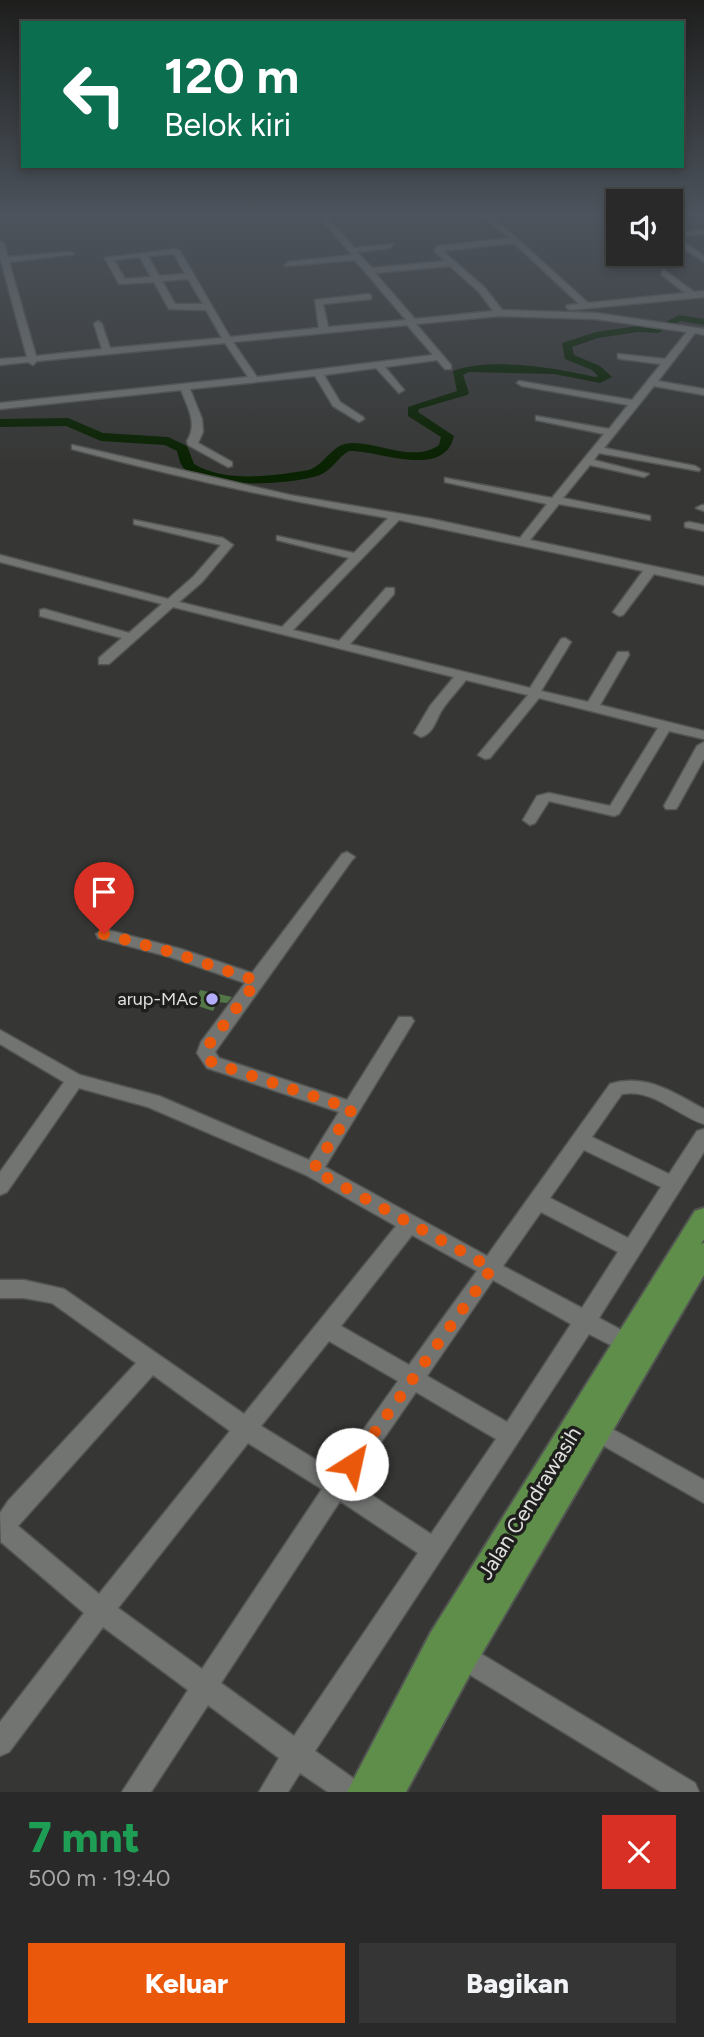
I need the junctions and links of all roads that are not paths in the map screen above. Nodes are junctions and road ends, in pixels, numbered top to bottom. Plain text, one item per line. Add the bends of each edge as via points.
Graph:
1 (9, 297) edge
2 (14, 297) edge
3 (166, 297) edge
4 (201, 297) edge
5 (368, 297) dead end
6 (391, 297) edge
7 (487, 297) edge
8 (576, 297) edge
9 (685, 297) edge
10 (585, 305) junction
11 (207, 307) junction
12 (499, 313) junction
13 (523, 313) junction
14 (627, 322) junction
15 (412, 323) junction
16 (98, 324) dead end
17 (324, 329) junction
18 (670, 329) junction
19 (691, 333) junction
20 (704, 334) edge
21 (228, 341) junction
22 (107, 352) junction
23 (621, 356) dead end
24 (440, 357) junction
25 (29, 361) junction
26 (666, 362) junction
27 (0, 364) edge
28 (379, 366) junction
29 (448, 367) dead end
30 (318, 373) junction
31 (253, 378) junction
32 (650, 382) junction
33 (522, 383) dead end
34 (184, 385) junction
35 (399, 390) dead end
36 (704, 391) edge
37 (635, 402) junction
38 (0, 406) edge
39 (540, 418) dead end
40 (359, 419) dead end
41 (611, 432) junction
42 (76, 447) dead end
43 (598, 450) junction
44 (588, 463) junction
45 (228, 464) dead end
46 (695, 469) dead end
47 (644, 474) dead end
48 (449, 480) dead end
49 (556, 501) junction
50 (396, 516) junction
51 (646, 518) dead end
52 (138, 522) dead end
53 (689, 525) dead end
54 (704, 528) edge
55 (281, 538) dead end
56 (523, 541) junction
57 (357, 557) junction
58 (0, 558) edge
59 (651, 569) junction
60 (704, 581) edge
61 (390, 591) dead end
62 (170, 603) junction
63 (619, 612) dead end
64 (44, 613) dead end
65 (285, 631) junction
66 (131, 637) junction
67 (565, 642) dead end
68 (342, 645) junction
69 (623, 655) dead end
70 (104, 661) dead end
71 (463, 675) junction
72 (534, 693) junction
73 (592, 707) junction
74 (666, 725) junction
75 (421, 733) dead end
76 (703, 736) edge
77 (485, 755) dead end
78 (671, 806) dead end
79 (530, 820) dead end
80 (347, 857) dead end
81 (104, 934) dead end
82 (257, 981) junction
83 (405, 1021) dead end
84 (0, 1036) edge
85 (75, 1080) junction
86 (352, 1109) junction
87 (704, 1117) edge
88 (704, 1136) edge
89 (581, 1140) junction
90 (313, 1170) junction
91 (673, 1184) junction
92 (0, 1187) edge
93 (538, 1201) junction
94 (704, 1218) edge
95 (410, 1223) junction
96 (631, 1249) junction
97 (704, 1253) edge
98 (492, 1268) junction
99 (0, 1289) edge
100 (586, 1321) junction
101 (326, 1328) junction
102 (635, 1348) junction
103 (151, 1363) junction
104 (411, 1378) junction
105 (246, 1429) junction
106 (596, 1430) junction
107 (511, 1436) junction
108 (337, 1486) junction
109 (704, 1492) edge
110 (434, 1550) junction
111 (101, 1610) junction
112 (463, 1656) junction
113 (205, 1687) junction
114 (0, 1743) edge
115 (296, 1755) junction
116 (135, 1792) edge
117 (272, 1792) edge
118 (351, 1792) edge
119 (363, 1792) edge
120 (388, 1792) edge
121 (686, 1792) edge

1 - 25 street
2 - 25 street
3 - 11 street via 172,307
4 - 11 street
5 - 17 street via 318,302
6 - 15 street
7 - 12 street
8 - 10 street
9 - 10 street
10 - 13 street
11 - 21 street
12 - 13 street
12 - 15 street
13 - 14 street
14 - 15 street via 510,316
14 - 18 street via 657,323
15 - 17 street
15 - 21 street
15 - 24 street
16 - 22 street
17 - 21 street
18 - 19 street
18 - 20 street
19 - 20 street
19 - 26 street
21 - 22 street
21 - 25 street
21 - 31 street
22 - 25 street
23 - 26 street
24 - 28 street
24 - 29 street
25 - 27 street
26 - 32 street
28 - 30 street
28 - 35 street
30 - 31 street
30 - 40 street via 336,404
31 - 34 street
32 - 36 street
32 - 37 street
33 - 37 street
34 - 38 street
34 - 45 street via 197,419 193,445
37 - 41 street
39 - 41 street
41 - 43 street
42 - 50 street via 290,498
43 - 44 street
43 - 46 street
44 - 47 street
44 - 49 street
48 - 49 street
49 - 51 street
49 - 56 street
50 - 56 street
50 - 57 street
52 - 62 street via 228,544
53 - 54 street
55 - 57 street
56 - 59 street
57 - 65 street
58 - 62 street
59 - 60 street
59 - 63 street
61 - 68 street
62 - 65 street
62 - 66 street
64 - 66 street
65 - 68 street
66 - 70 street
67 - 72 street
68 - 71 street
69 - 73 street
71 - 72 street
71 - 75 street
72 - 73 street
72 - 77 street
73 - 74 street
74 - 76 street
74 - 79 street via 614,811 549,797 542,799
76 - 78 street
80 - 82 street
81 - 82 street
82 - 86 street via 207,1047 208,1059
83 - 86 street
84 - 85 street
85 - 90 street via 153,1101
85 - 92 street
86 - 90 street
87 - 89 street via 649,1089 624,1086 611,1094
88 - 91 street
89 - 91 street
89 - 93 street
90 - 95 street
91 - 96 street
93 - 96 street
93 - 98 street
94 - 102 main road, Jalan Cendrawasih
95 - 98 street
95 - 101 street
96 - 100 street
97 - 102 main road, Jalan Cendrawasih
98 - 100 street
98 - 104 street
99 - 103 street via 57,1296
100 - 102 street
100 - 107 street
101 - 104 street
101 - 105 street
102 - 106 main road, Jalan Cendrawasih
102 - 119 main road, Jalan Cendrawasih via 442,1643
103 - 105 street
103 - 111 street via 6,1524 13,1538
104 - 107 street
104 - 108 street
105 - 108 street
105 - 111 street
106 - 109 street
106 - 112 main road, Jalan Cendrawasih
107 - 110 street
108 - 110 street
108 - 113 street
110 - 115 street
111 - 113 street
111 - 114 street
112 - 120 main road, Jalan Cendrawasih
112 - 121 street
113 - 115 street
113 - 116 street
115 - 117 street
115 - 118 street

